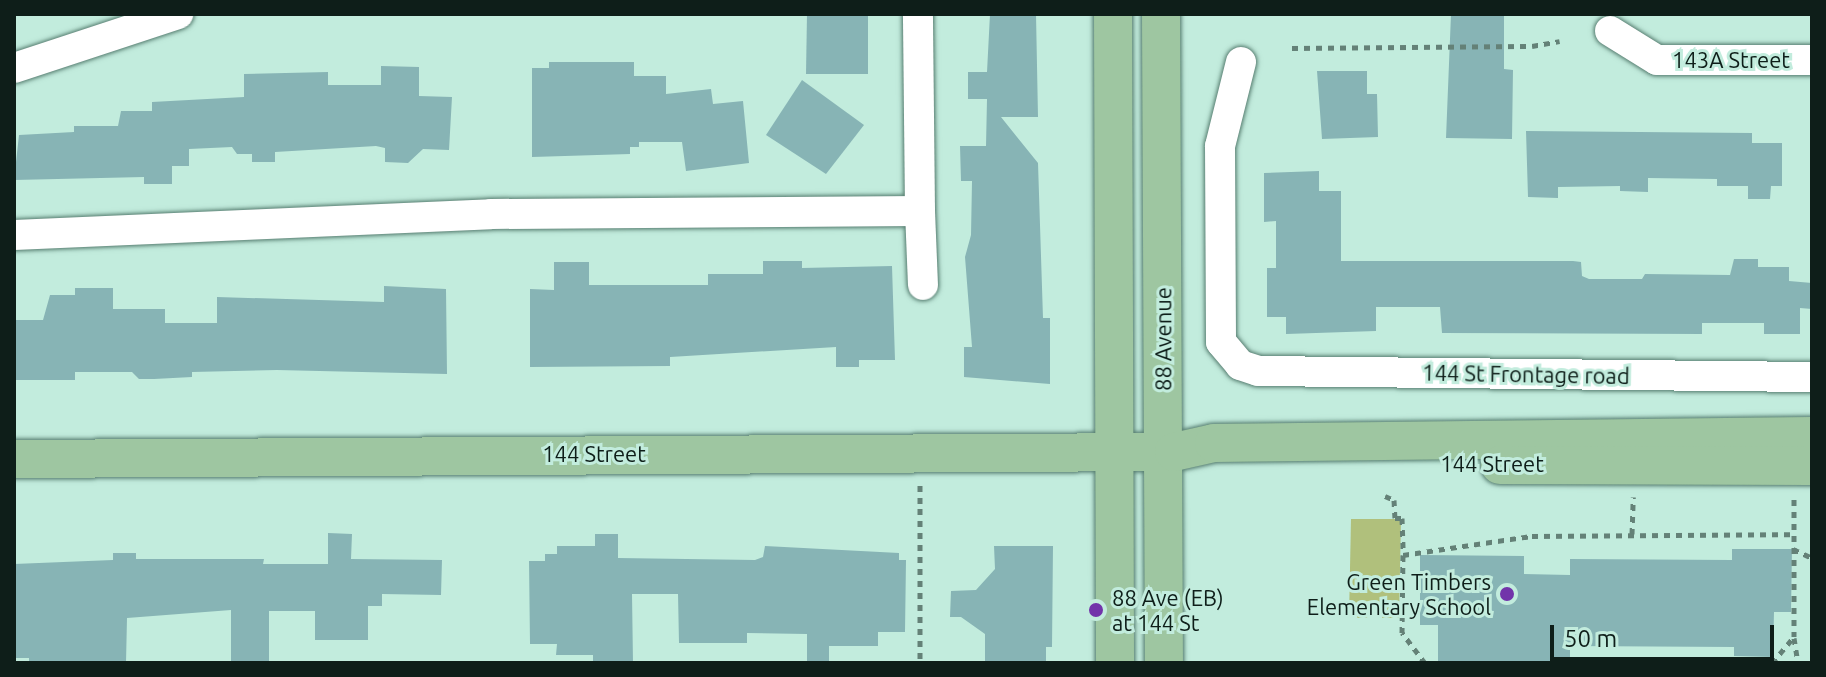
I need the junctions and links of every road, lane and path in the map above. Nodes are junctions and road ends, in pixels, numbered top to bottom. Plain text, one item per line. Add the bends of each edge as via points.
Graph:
1 (178, 14) edge
2 (918, 14) edge
3 (1113, 14) edge
4 (1161, 14) edge
5 (1610, 31) dead end
6 (1560, 41) dead end
7 (1292, 48) dead end
8 (1812, 60) edge
9 (1241, 62) dead end
10 (14, 68) edge
11 (920, 211) junction
12 (14, 235) edge
13 (923, 285) dead end
14 (1812, 377) edge
15 (1812, 436) edge
16 (919, 452) junction
17 (1115, 452) junction
18 (1169, 452) junction
19 (14, 459) edge
20 (1812, 466) edge
21 (1385, 496) dead end
22 (1633, 496) dead end
23 (1632, 534) junction
24 (1793, 549) junction
25 (1403, 555) junction
26 (1812, 558) edge
27 (1794, 637) junction
28 (920, 663) edge
29 (1115, 663) edge
30 (1164, 663) edge
31 (1425, 663) edge
32 (1772, 663) edge
33 (1798, 663) edge

1 - 10 street
2 - 11 street
3 - 17 main road
4 - 18 main road, 88 Avenue
5 - 8 street, 143A Street via 1657,60
6 - 7 path via 1532,46
9 - 14 street, 144 St Frontage road via 1220,146 1221,342 1240,365 1258,371
11 - 12 street via 491,214
11 - 13 street
15 - 18 main road, 144 Street via 1214,443
16 - 17 main road, 144 Street
16 - 19 main road, 144 Street
16 - 28 path
17 - 18 main road, 144 Street
17 - 29 main road
18 - 20 main road, 144 Street via 1214,463
18 - 30 main road, 88 Avenue
21 - 25 path via 1394,500 1395,518 1402,518
22 - 23 path
23 - 24 path via 1793,534
23 - 25 path via 1532,536
24 - 26 path
24 - 27 path
25 - 31 path via 1402,633
27 - 32 path
27 - 33 path

